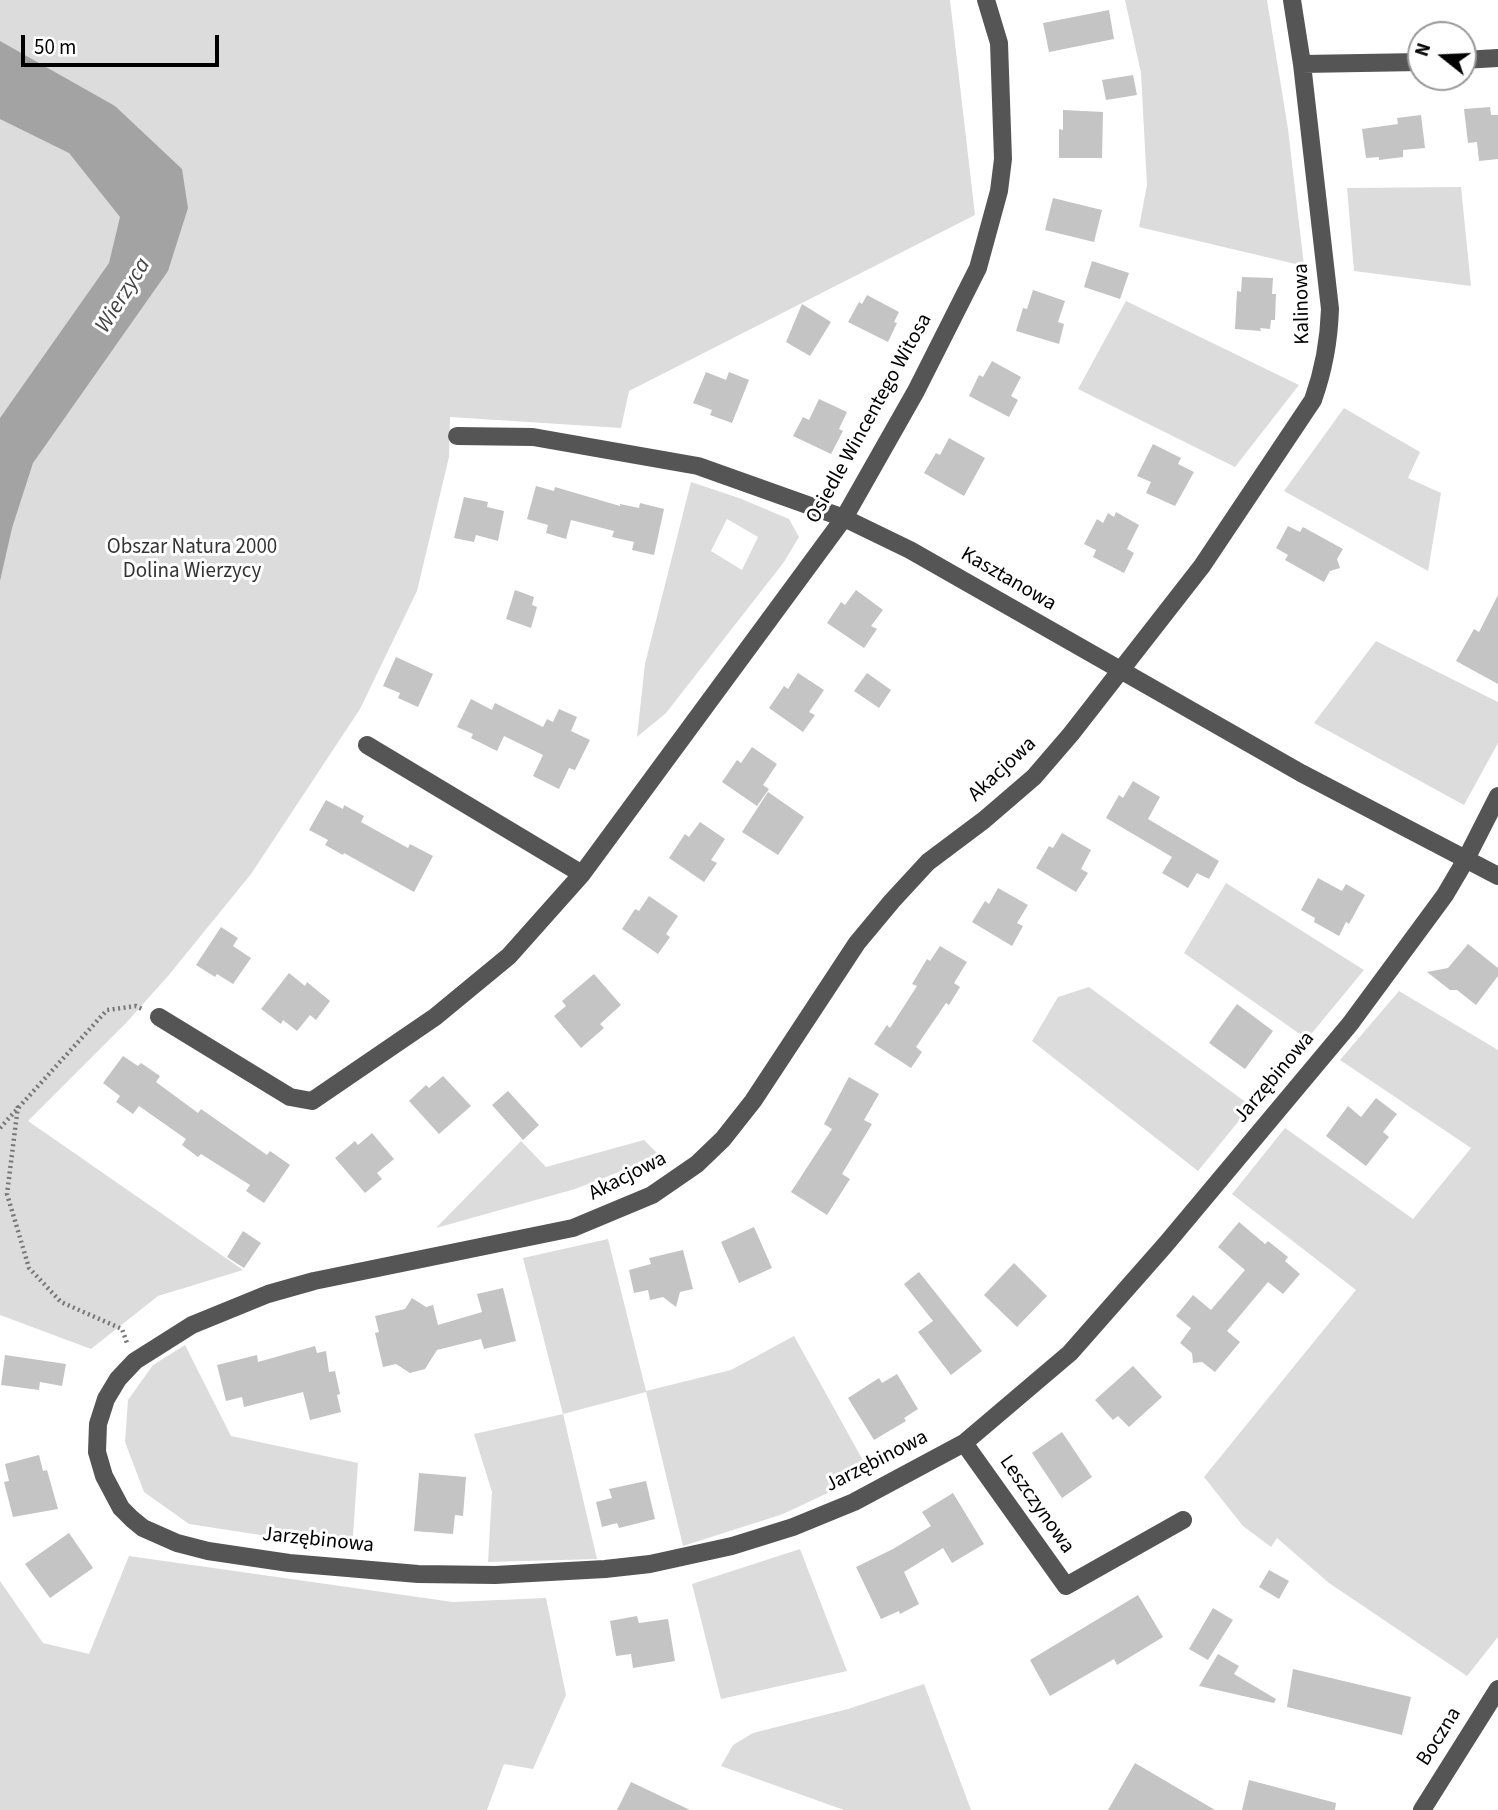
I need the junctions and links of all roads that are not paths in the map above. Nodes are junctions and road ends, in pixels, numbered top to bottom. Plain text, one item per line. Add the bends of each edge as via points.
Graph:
1 (986, 0) edge
2 (1292, 0) edge
3 (1498, 58) edge
4 (1477, 59) edge
5 (1407, 62) edge
6 (1302, 64) junction
7 (457, 436) dead end
8 (844, 519) junction
9 (1119, 671) junction
10 (367, 745) dead end
11 (1498, 796) edge
12 (1465, 860) junction
13 (582, 874) junction
14 (1498, 876) edge
15 (159, 1017) road end
16 (964, 1443) junction
17 (97, 1452) joint
18 (1183, 1520) dead end
19 (1498, 1689) edge
20 (1422, 1810) edge

1 - 8 street, Osiedle Wincentego Witosa via 999,43 1003,159 978,268
2 - 6 street, Kalinowa
3 - 4 street
5 - 6 street
6 - 9 street, Kalinowa via 1329,309 1324,370 1313,400 1202,566
7 - 8 street, Kasztanowa via 533,437 698,466
8 - 9 street, Kasztanowa via 910,550
8 - 13 street, Osiedle Wincentego Witosa
9 - 12 street, Kasztanowa
9 - 17 street, Akacjowa via 1034,777 928,863 892,901 858,943 753,1101 697,1164 652,1195 573,1228 349,1273 268,1294 192,1325 135,1361 118,1379 98,1424
10 - 13 street
11 - 12 street, Jarzębinowa
12 - 14 street, Kasztanowa
12 - 16 street, Jarzębinowa via 1445,895 1350,1024 1166,1244 1070,1353
13 - 15 street, Osiedle Wincentego Witosa via 509,956 435,1017 312,1101 290,1097
16 - 17 street, Jarzębinowa via 854,1502 732,1546 605,1569 495,1575 289,1563 177,1543 143,1528 121,1508
16 - 18 street, Leszczynowa via 1066,1586
19 - 20 street, Boczna

